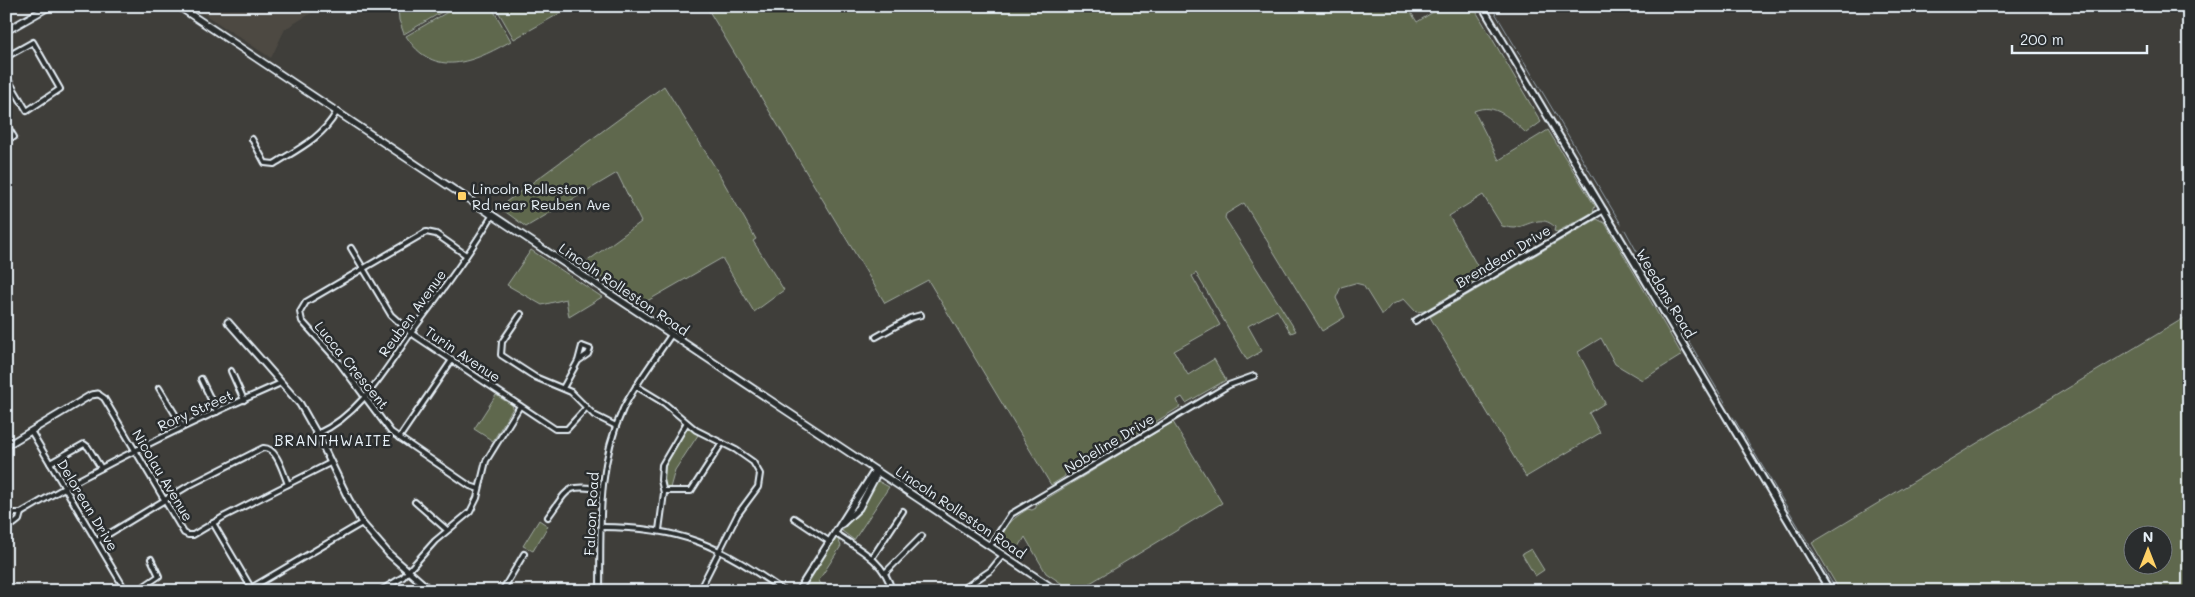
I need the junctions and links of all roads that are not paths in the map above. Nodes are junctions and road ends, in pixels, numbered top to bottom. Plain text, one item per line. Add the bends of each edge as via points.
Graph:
1 (50, 6) edge
2 (178, 6) edge
3 (1482, 6) edge
4 (6, 31) edge
5 (6, 57) edge
6 (6, 76) edge
7 (11, 85) junction
8 (6, 88) edge
9 (336, 113) junction
10 (6, 124) edge
11 (14, 137) dead end
12 (252, 139) dead end
13 (1604, 210) junction
14 (492, 216) junction
15 (350, 248) dead end
16 (466, 255) junction
17 (363, 268) junction
18 (521, 314) dead end
19 (921, 316) dead end
20 (228, 322) dead end
21 (1415, 322) dead end
22 (411, 333) junction
23 (671, 335) junction
24 (876, 337) dead end
25 (452, 360) junction
26 (578, 361) dead end
27 (231, 370) dead end
28 (1254, 376) dead end
29 (201, 379) dead end
30 (282, 383) junction
31 (636, 386) junction
32 (159, 388) dead end
33 (563, 388) junction
34 (98, 394) joint
35 (365, 397) junction
36 (244, 400) junction
37 (520, 406) junction
38 (586, 408) junction
39 (217, 412) junction
40 (686, 424) junction
41 (616, 426) junction
42 (183, 427) junction
43 (31, 432) junction
44 (317, 434) junction
45 (399, 438) junction
46 (722, 443) junction
47 (6, 446) edge
48 (135, 450) junction
49 (50, 463) junction
50 (330, 463) junction
51 (101, 468) junction
52 (877, 471) junction
53 (288, 484) junction
54 (64, 487) junction
55 (479, 489) junction
56 (601, 489) junction
57 (664, 491) junction
58 (165, 500) junction
59 (415, 502) dead end
60 (903, 511) dead end
61 (21, 513) junction
62 (6, 517) edge
63 (548, 517) dead end
64 (794, 518) dead end
65 (213, 523) junction
66 (362, 523) junction
67 (6, 524) edge
68 (600, 527) junction
69 (447, 530) junction
70 (659, 530) junction
71 (836, 534) junction
72 (922, 536) dead end
73 (97, 541) junction
74 (830, 542) junction
75 (990, 546) junction
76 (719, 550) junction
77 (524, 554) dead end
78 (1003, 555) junction
79 (872, 558) junction
80 (150, 559) dead end
81 (409, 572) junction
82 (885, 573) junction
83 (966, 586) dead end
84 (125, 590) edge
85 (252, 590) edge
86 (137, 591) edge
87 (380, 591) edge
88 (431, 591) edge
89 (502, 591) edge
90 (600, 591) edge
91 (699, 591) edge
92 (784, 591) edge
93 (798, 591) edge
94 (892, 591) edge
95 (1057, 591) edge
96 (1830, 591) edge

1 - 4 main road
2 - 9 main road, Lincoln Rolleston Road
3 - 13 street, Weedons Road
5 - 7 street via 33,42 60,88 27,111
6 - 7 street
7 - 8 street
9 - 12 street via 320,135 274,164 265,163
9 - 14 main road, Lincoln Rolleston Road
10 - 11 street
13 - 21 street, Brendean Drive
13 - 96 street, Weedons Road
14 - 16 street, Reuben Avenue
14 - 23 main road, Lincoln Rolleston Road
15 - 17 street, Turin Avenue
16 - 17 street, Lucca Crescent via 436,234 426,232
16 - 22 street, Reuben Avenue
17 - 22 street, Turin Avenue via 391,315
17 - 35 street, Lucca Crescent via 306,302 300,312 302,321
18 - 33 street via 502,342 501,355 535,377
19 - 24 street via 910,318
20 - 30 street
22 - 25 street, Turin Avenue
22 - 35 street, Reuben Avenue
23 - 31 street, Falcon Road
23 - 52 main road, Lincoln Rolleston Road
25 - 37 street, Turin Avenue
25 - 45 street
26 - 33 street
27 - 36 street
28 - 75 street, Nobeline Drive via 1229,385 1011,514
29 - 39 street
30 - 36 street, Rory Street
30 - 44 street via 300,404
31 - 40 street via 664,403
31 - 41 street, Falcon Road
32 - 42 street
33 - 38 street
34 - 43 street
34 - 48 street, Nicolau Avenue via 104,398
35 - 44 street, Reuben Avenue via 339,421
35 - 45 street, Lucca Crescent
36 - 39 street, Rory Street
37 - 38 street, Turin Avenue via 561,430 569,428
37 - 55 street via 489,455
38 - 41 street
39 - 42 street, Rory Street
40 - 46 street
40 - 57 street via 662,465
41 - 56 street, Falcon Road
42 - 48 street, Rory Street
43 - 47 street
43 - 49 street, Delorean Drive
44 - 50 street
45 - 55 street, Lucca Crescent
46 - 57 street via 691,491
46 - 76 street via 753,462 761,479
48 - 51 street, Rory Street
48 - 58 street, Nicolau Avenue
49 - 51 street via 84,444
49 - 54 street, Delorean Drive
50 - 53 street, Nicolau Avenue
50 - 66 street
51 - 54 street, Rory Street
52 - 71 street via 859,508
52 - 75 main road, Lincoln Rolleston Road
53 - 58 street via 274,453 264,448
53 - 65 street, Nicolau Avenue
54 - 61 street, Rory Street
54 - 73 street, Delorean Drive
55 - 69 street via 470,512
56 - 63 street via 579,486 570,489
56 - 68 street, Falcon Road
57 - 70 street
58 - 65 street, Nicolau Avenue via 188,535
58 - 73 street
59 - 69 street
60 - 79 street
61 - 62 street
61 - 67 street via 14,524
64 - 74 street
65 - 85 street
66 - 81 street
66 - 85 street
68 - 70 street
68 - 90 street, Falcon Road
69 - 81 street
70 - 76 street
71 - 74 street
71 - 79 street
72 - 82 street
73 - 84 street, Delorean Drive
74 - 93 street
75 - 78 main road, Lincoln Rolleston Road
76 - 91 street
76 - 92 street
77 - 89 street
78 - 83 street via 991,570
78 - 95 main road, Lincoln Rolleston Road
79 - 82 street
80 - 86 street via 159,576
81 - 87 street
81 - 88 street
82 - 94 street

